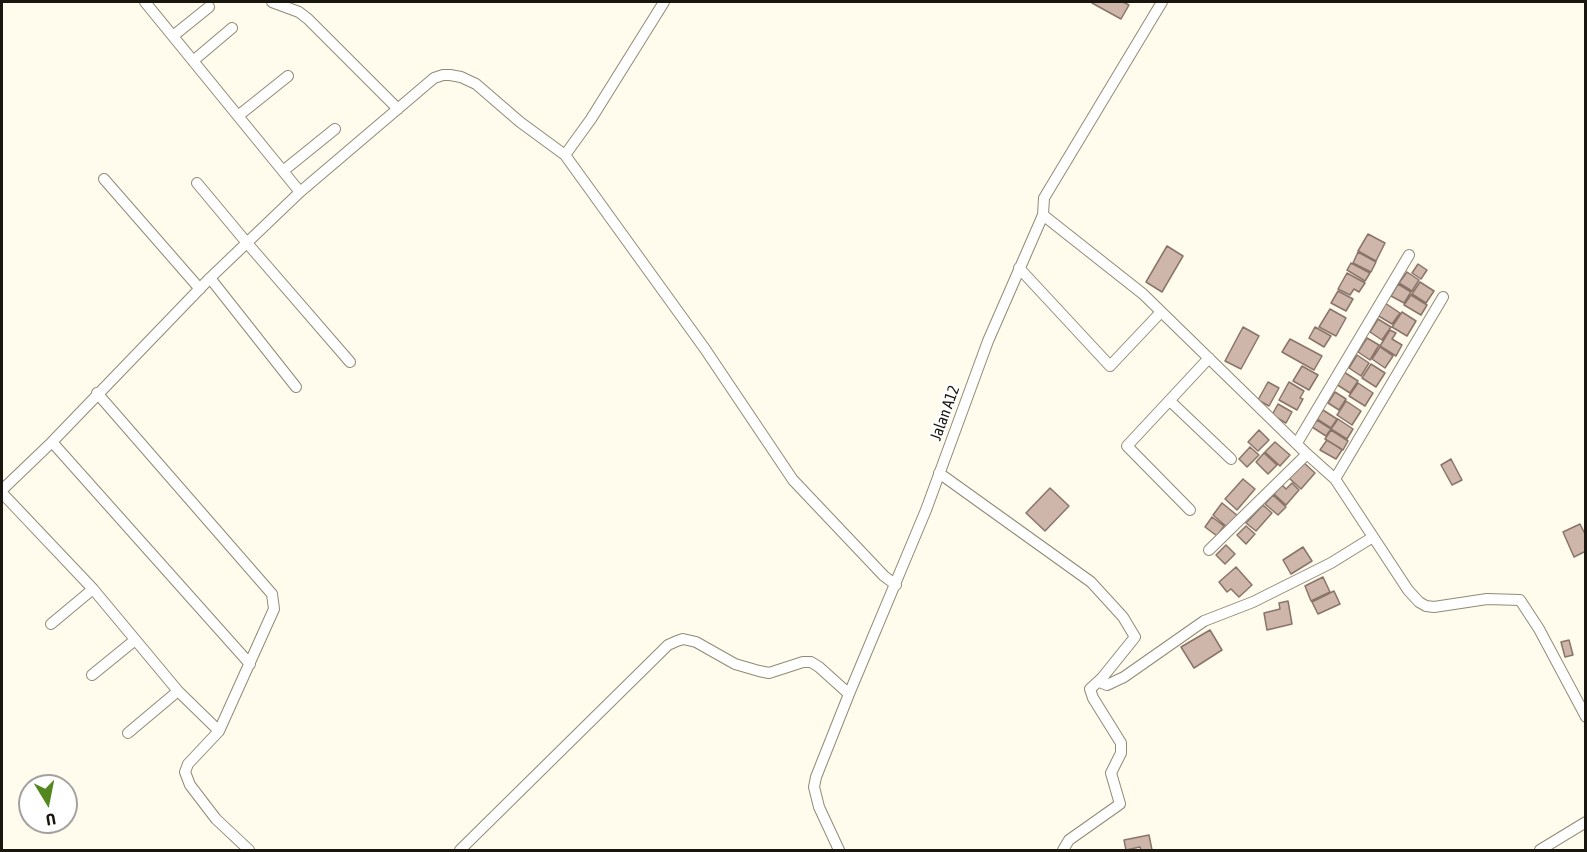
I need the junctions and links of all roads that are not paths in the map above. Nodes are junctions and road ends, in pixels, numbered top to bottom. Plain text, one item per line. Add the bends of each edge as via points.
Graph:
1 (145, 2) edge
2 (272, 2) edge
3 (664, 2) edge
4 (1162, 2) edge
5 (209, 7) dead end
6 (232, 28) dead end
7 (173, 36) junction
8 (194, 61) junction
9 (288, 76) dead end
10 (398, 109) junction
11 (238, 116) junction
12 (335, 129) dead end
13 (565, 155) junction
14 (283, 171) junction
15 (104, 179) dead end
16 (197, 183) dead end
17 (300, 192) junction
18 (1043, 215) junction
19 (247, 243) junction
20 (1409, 255) dead end
21 (1019, 268) junction
22 (210, 278) junction
23 (200, 289) junction
24 (1443, 297) dead end
25 (1161, 312) junction
26 (1209, 358) junction
27 (350, 362) dead end
28 (296, 387) dead end
29 (97, 393) junction
30 (1170, 401) junction
31 (52, 442) junction
32 (1297, 443) junction
33 (1307, 454) junction
34 (1231, 459) dead end
35 (939, 473) junction
36 (1335, 479) junction
37 (2, 492) edge
38 (1190, 510) dead end
39 (1373, 537) junction
40 (1209, 550) dead end
41 (896, 585) junction
42 (93, 589) junction
43 (51, 624) dead end
44 (135, 640) junction
45 (250, 664) junction
46 (92, 675) dead end
47 (1102, 678) junction
48 (178, 691) junction
49 (849, 694) junction
50 (1586, 717) edge
51 (219, 731) junction
52 (128, 733) dead end
53 (1586, 822) edge
54 (249, 850) edge
55 (460, 850) edge
56 (839, 850) edge
57 (1063, 850) edge
58 (1540, 850) edge

1 - 7 street
2 - 10 street via 308,19
3 - 13 street
4 - 18 street, Jalan A12 via 1044,198
5 - 7 street
6 - 8 street
7 - 8 street
8 - 11 street
9 - 11 street
10 - 13 street via 434,78 461,77 476,84
10 - 17 street
11 - 14 street
12 - 14 street
13 - 41 street via 793,480
14 - 17 street
15 - 23 street
16 - 19 street
17 - 19 street
18 - 21 street, Jalan A12
18 - 25 street
19 - 22 street
19 - 27 street
20 - 32 street
21 - 25 street via 1110,366
21 - 35 street, Jalan A12
22 - 23 street
22 - 28 street
23 - 29 street
24 - 36 street
25 - 26 street
26 - 30 street
26 - 32 street
29 - 31 street
29 - 45 street via 272,594 274,609
30 - 34 street
30 - 38 street via 1127,446
31 - 37 street
31 - 45 street
32 - 33 street
33 - 36 street
33 - 40 street
35 - 41 street, Jalan A12
35 - 47 street via 1091,582 1124,617 1135,637
36 - 39 street
37 - 42 street
39 - 47 street via 1282,588 1204,621 1124,677 1107,685
39 - 50 street via 1408,590 1426,606 1487,599 1520,600
41 - 49 street, Jalan A12
42 - 43 street
42 - 44 street
44 - 46 street
44 - 48 street
45 - 51 street
47 - 57 street via 1090,693 1121,743 1121,753 1111,773 1120,804 1069,840
48 - 51 street
48 - 52 street
49 - 55 street via 811,662 769,673 735,664 696,642 677,641 668,645
49 - 56 street, Jalan A12 via 814,787
51 - 54 street via 186,772 190,785 216,819
53 - 58 street

